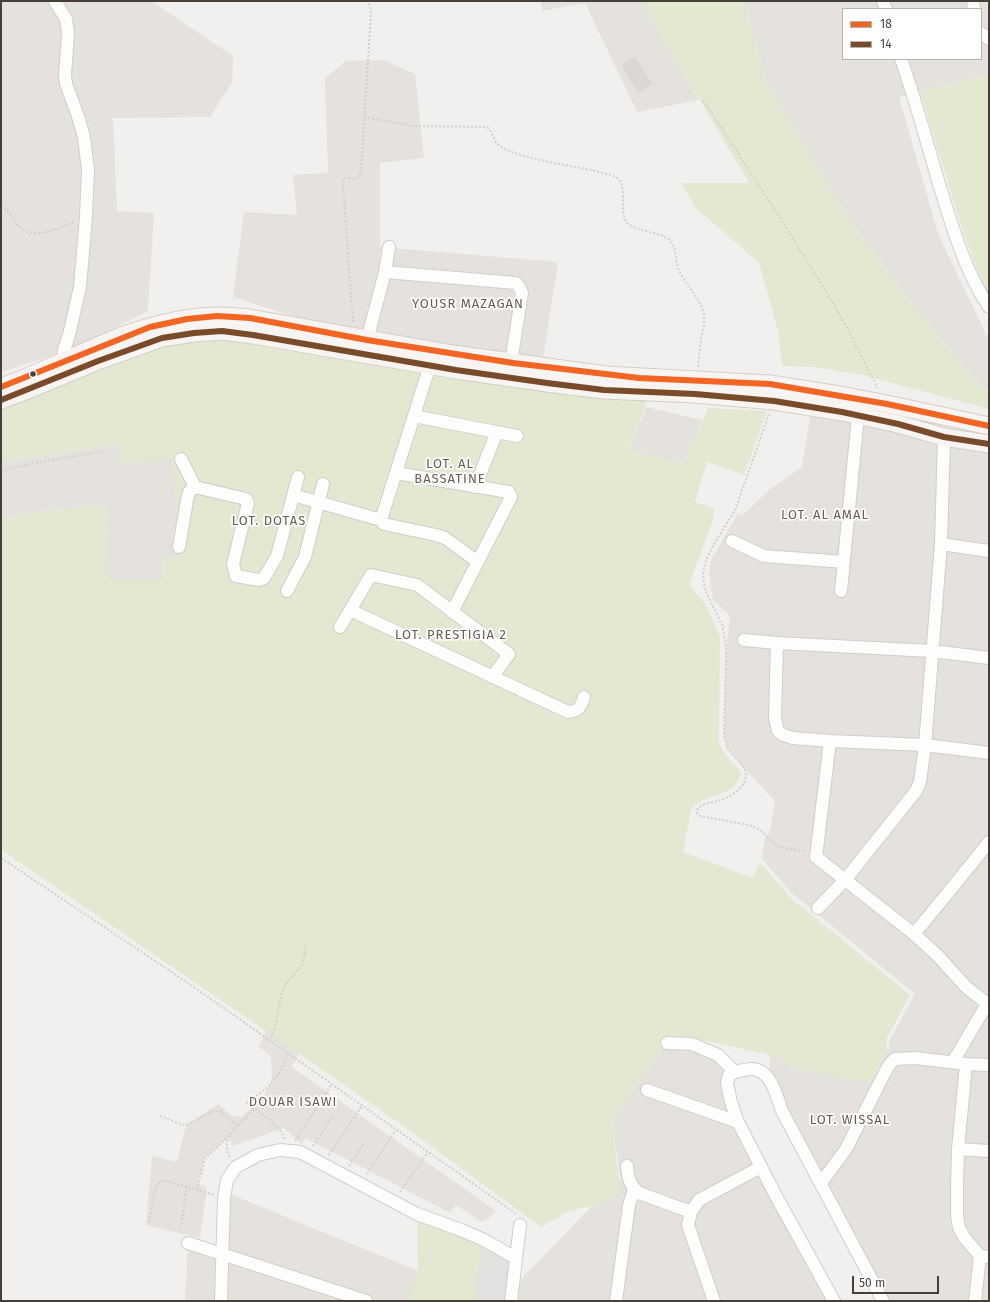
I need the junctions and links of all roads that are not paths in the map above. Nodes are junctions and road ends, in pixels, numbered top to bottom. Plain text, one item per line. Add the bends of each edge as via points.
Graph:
1 (55, 1) edge
2 (901, 60) edge
3 (390, 247) dead end
4 (385, 272) junction
5 (989, 307) edge
6 (360, 338) junction
7 (95, 355) junction
8 (65, 361) junction
9 (511, 362) junction
10 (430, 365) junction
11 (605, 382) junction
12 (638, 385) junction
13 (1, 387) edge
14 (1, 400) edge
15 (414, 416) junction
16 (858, 416) junction
17 (989, 426) edge
18 (497, 432) junction
19 (517, 436) dead end
20 (944, 437) junction
21 (989, 444) edge
22 (182, 459) dead end
23 (396, 473) junction
24 (298, 477) dead end
25 (323, 484) dead end
26 (195, 487) junction
27 (475, 487) junction
28 (293, 494) junction
29 (318, 501) junction
30 (381, 520) junction
31 (732, 541) dead end
32 (941, 544) junction
33 (179, 548) dead end
34 (989, 551) edge
35 (478, 562) junction
36 (844, 562) junction
37 (287, 591) dead end
38 (841, 591) dead end
39 (350, 610) junction
40 (452, 612) junction
41 (340, 627) dead end
42 (744, 640) dead end
43 (777, 643) junction
44 (932, 651) junction
45 (989, 658) edge
46 (492, 677) junction
47 (584, 697) dead end
48 (830, 741) junction
49 (925, 745) junction
50 (989, 753) edge
51 (989, 842) edge
52 (845, 880) junction
53 (818, 908) dead end
54 (914, 934) junction
55 (988, 1004) edge
56 (667, 1043) dead end
57 (953, 1062) junction
58 (966, 1064) junction
59 (989, 1065) edge
60 (735, 1072) junction
61 (647, 1090) dead end
62 (738, 1122) junction
63 (958, 1149) junction
64 (989, 1151) edge
65 (627, 1166) dead end
66 (761, 1167) junction
67 (821, 1183) junction
68 (634, 1189) junction
69 (691, 1212) junction
70 (520, 1225) dead end
71 (188, 1243) dead end
72 (223, 1255) junction
73 (984, 1257) edge
74 (516, 1258) junction
75 (221, 1301) edge
76 (366, 1301) edge
77 (511, 1301) edge
78 (616, 1301) edge
79 (714, 1301) edge
80 (834, 1301) edge
81 (884, 1301) edge
82 (975, 1301) edge

1 - 8 street via 66,19 66,84 84,137 88,170 80,287 64,350
2 - 5 street via 961,253
3 - 4 street
4 - 6 street
4 - 9 street via 516,283 522,293
6 - 7 main road via 250,318 217,316 187,319 127,334
6 - 9 main road
7 - 8 main road
7 - 10 main road via 162,338 222,331 254,334
7 - 14 main road via 33,388
8 - 13 main road
9 - 11 main road
10 - 11 main road via 547,383
10 - 15 street
11 - 12 main road
12 - 16 main road via 774,401
12 - 17 main road via 697,380 770,384 887,404
15 - 18 street
15 - 23 street
16 - 20 main road
16 - 36 street
18 - 19 street
18 - 27 street
20 - 21 main road
20 - 32 street
22 - 26 street
23 - 27 street
23 - 30 street
24 - 28 street
25 - 29 street
26 - 28 street via 246,499 248,503 233,564 236,576 259,580 264,578 277,556
26 - 33 street via 189,492
27 - 35 street via 509,492 511,497
28 - 29 street
29 - 30 street
29 - 37 street via 305,557
30 - 35 street via 384,524 445,538
31 - 36 street via 764,556
32 - 34 street
32 - 44 street
35 - 40 street
36 - 38 street
39 - 40 street via 371,575 417,585
39 - 41 street
39 - 46 street
40 - 46 street via 509,654
42 - 43 street
43 - 44 street
43 - 48 street via 775,718 778,732 793,738
44 - 45 street
44 - 49 street
46 - 47 street via 568,712 581,707
48 - 49 street
48 - 52 street via 816,857
49 - 50 street
49 - 52 street via 920,782 916,791
51 - 54 street
52 - 53 street
52 - 54 street
54 - 55 street via 966,987
55 - 57 street
56 - 60 street via 692,1044 718,1055
57 - 58 street
57 - 67 street via 895,1059 886,1070 846,1149
58 - 59 street
58 - 63 street
60 - 62 street via 729,1075 727,1083
60 - 67 street via 757,1069 769,1078 782,1111
61 - 62 street
62 - 66 street
63 - 64 street
63 - 73 street via 958,1228
65 - 68 street via 628,1178
66 - 69 street via 699,1200
66 - 80 street
67 - 81 street
68 - 69 street via 640,1194
68 - 78 street via 629,1206
69 - 79 street via 688,1225
70 - 74 street
71 - 72 street
72 - 74 street via 224,1198 227,1180 236,1167 258,1155 280,1150 307,1155 417,1214 475,1236
72 - 75 street
72 - 76 street
73 - 82 street
74 - 77 street

